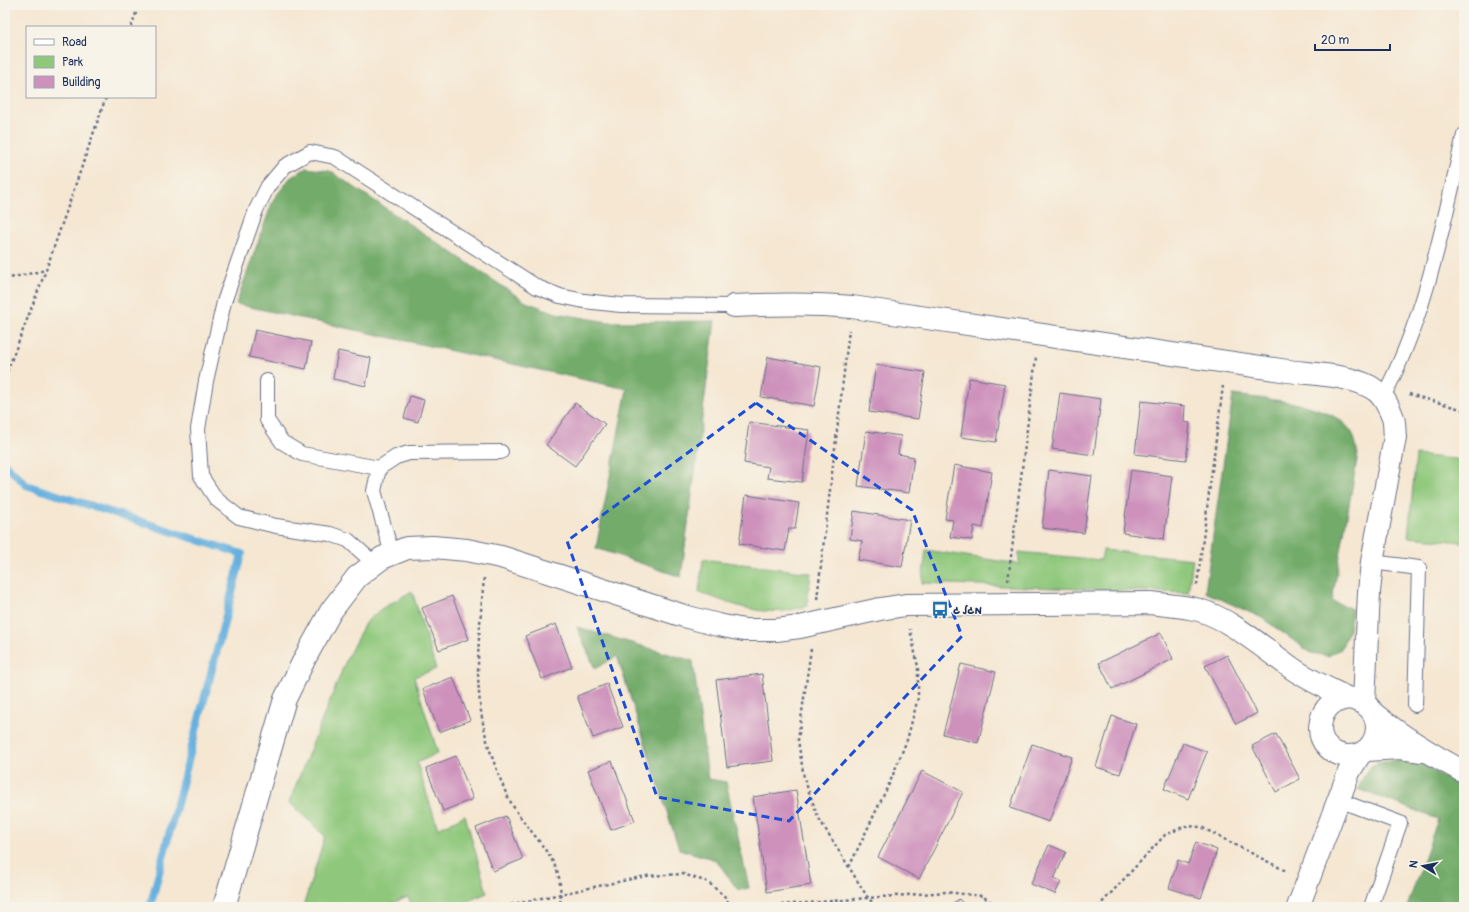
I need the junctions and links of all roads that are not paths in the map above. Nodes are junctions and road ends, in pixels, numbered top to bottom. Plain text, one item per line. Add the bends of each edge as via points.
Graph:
1 (1464, 135) edge
2 (734, 306) joint
3 (267, 381) dead end
4 (1385, 394) junction
5 (501, 452) dead end
6 (379, 468) junction
7 (383, 559) junction
8 (1372, 562) junction
9 (1295, 670) junction
10 (1362, 705) junction
11 (1415, 705) dead end
12 (1323, 738) junction
13 (1425, 751) junction
14 (1363, 752) junction
15 (1464, 772) edge
16 (1335, 807) junction
17 (224, 907) edge
18 (1298, 907) edge
19 (1371, 907) edge

1 - 4 lane via 1424,299 1396,373
2 - 4 street via 783,303 852,307 1335,376 1362,383
2 - 7 lane via 621,305 560,296 537,286 334,157 310,152 285,166 268,186 256,210 224,302 198,429 201,476 216,498 239,517 276,526 330,534 348,540
3 - 6 lane via 267,420 282,442 302,454
4 - 8 street via 1393,419 1395,437
5 - 6 lane via 408,453
6 - 7 lane via 374,491
7 - 9 street via 407,548 467,550 501,557 684,616 744,630 776,630 906,605 1150,603 1200,610 1245,634
7 - 17 street via 357,577 331,611 285,699
8 - 10 street
8 - 11 lane via 1419,568
9 - 10 street
9 - 12 street via 1310,689
10 - 12 street via 1338,700 1330,705 1321,719
10 - 13 street
10 - 14 street via 1377,727 1376,736
12 - 14 street via 1334,752 1343,756
12 - 16 street via 1332,770
13 - 14 street via 1400,748
13 - 15 street
14 - 16 street via 1349,772
16 - 18 street
16 - 19 lane via 1400,823

